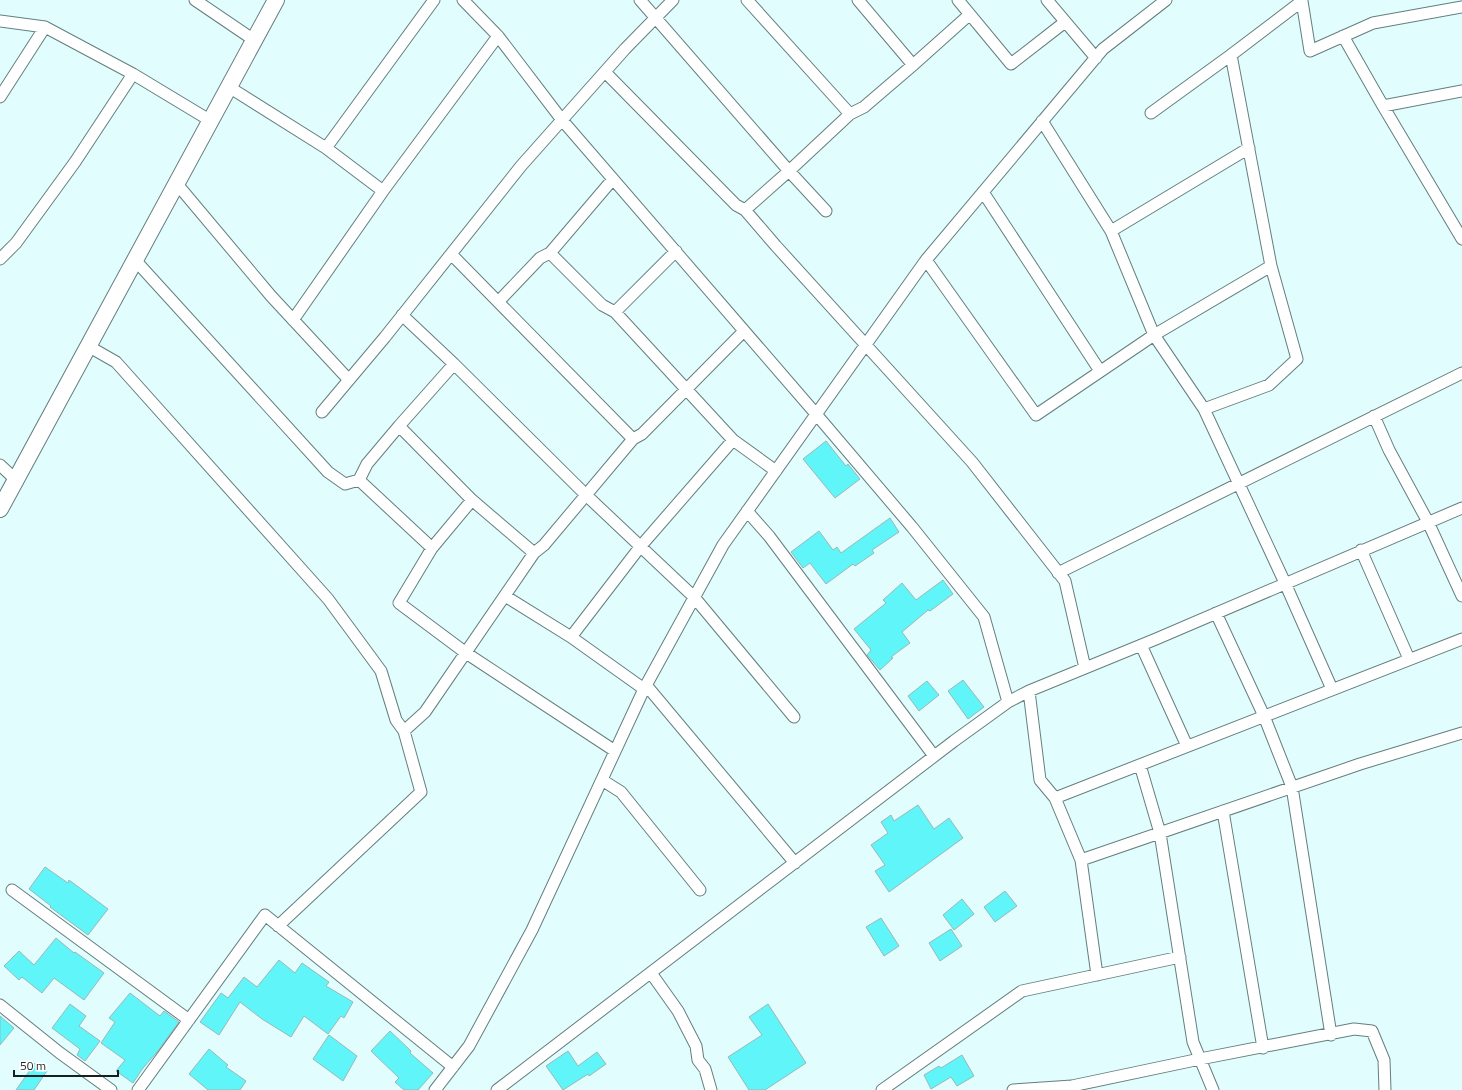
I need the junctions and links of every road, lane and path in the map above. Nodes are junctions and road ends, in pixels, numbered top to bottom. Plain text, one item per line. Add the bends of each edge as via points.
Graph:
1 (195, 0) edge
2 (276, 0) edge
3 (434, 0) edge
4 (462, 0) edge
5 (640, 0) edge
6 (673, 0) edge
7 (747, 0) edge
8 (858, 0) edge
9 (958, 0) edge
10 (1047, 0) edge
11 (1166, 0) edge
12 (1301, 1) edge
13 (1462, 7) edge
14 (969, 15) junction
15 (656, 18) junction
16 (0, 21) edge
17 (1065, 22) junction
18 (45, 28) junction
19 (498, 36) junction
20 (1343, 36) junction
21 (254, 40) junction
22 (1231, 55) junction
23 (1096, 58) junction
24 (913, 65) junction
25 (605, 72) junction
26 (133, 74) junction
27 (229, 87) junction
28 (1462, 91) edge
29 (0, 97) edge
30 (1383, 106) junction
31 (1151, 113) dead end
32 (850, 114) junction
33 (562, 120) junction
34 (211, 121) junction
35 (1042, 121) junction
36 (326, 148) junction
37 (1249, 148) junction
38 (789, 171) junction
39 (613, 179) junction
40 (177, 184) junction
41 (382, 191) junction
42 (983, 192) junction
43 (745, 210) junction
44 (826, 211) dead end
45 (1111, 231) junction
46 (1462, 239) edge
47 (676, 251) junction
48 (550, 253) junction
49 (451, 254) junction
50 (0, 259) edge
51 (135, 260) junction
52 (926, 260) junction
53 (1272, 266) junction
54 (499, 301) junction
55 (615, 312) junction
56 (402, 315) junction
57 (293, 320) junction
58 (744, 331) junction
59 (1154, 335) junction
60 (866, 344) junction
61 (88, 346) junction
62 (454, 364) junction
63 (1100, 371) junction
64 (1462, 373) edge
65 (349, 380) junction
66 (687, 389) junction
67 (1204, 409) junction
68 (322, 412) dead end
69 (816, 414) junction
70 (1374, 416) junction
71 (398, 426) junction
72 (633, 439) junction
73 (733, 440) junction
74 (0, 465) edge
75 (776, 471) junction
76 (16, 480) junction
77 (359, 480) junction
78 (1238, 484) junction
79 (586, 495) junction
80 (472, 500) junction
81 (1462, 508) edge
82 (0, 510) edge
83 (747, 511) junction
84 (1428, 522) junction
85 (640, 547) junction
86 (432, 548) junction
87 (1361, 550) junction
88 (534, 553) junction
89 (1058, 573) junction
90 (1285, 583) junction
91 (505, 596) junction
92 (1462, 596) edge
93 (694, 597) junction
94 (1216, 613) junction
95 (570, 637) junction
96 (1462, 639) edge
97 (1141, 645) junction
98 (466, 653) junction
99 (1409, 659) junction
100 (1085, 668) junction
101 (645, 687) junction
102 (1332, 690) junction
103 (1029, 691) junction
104 (1008, 702) junction
105 (1264, 716) junction
106 (794, 717) dead end
107 (404, 731) junction
108 (1462, 733) edge
109 (1187, 746) junction
110 (615, 751) junction
111 (934, 756) junction
112 (1140, 765) junction
113 (602, 780) junction
114 (1292, 787) junction
115 (1055, 798) junction
116 (1223, 811) junction
117 (1160, 833) junction
118 (1081, 860) junction
119 (795, 863) junction
120 (12, 890) dead end
121 (700, 890) dead end
122 (278, 926) junction
123 (1180, 958) junction
124 (651, 973) junction
125 (1097, 974) junction
126 (0, 1005) edge
127 (189, 1020) junction
128 (1331, 1035) junction
129 (1263, 1048) junction
130 (1200, 1059) junction
131 (453, 1067) junction
132 (111, 1090) edge
133 (138, 1090) edge
134 (435, 1090) edge
135 (497, 1090) edge
136 (711, 1090) edge
137 (882, 1090) edge
138 (1013, 1090) edge
139 (1213, 1090) edge
140 (1385, 1090) edge

1 - 21 street
2 - 21 street
3 - 36 street
4 - 19 street
5 - 15 street
6 - 15 street
7 - 32 street
8 - 24 street
9 - 14 street
10 - 17 street
11 - 23 street
12 - 20 street via 1310,51
12 - 22 street
13 - 20 street via 1373,23
14 - 17 street via 1011,64
14 - 24 street
15 - 25 street
15 - 38 street
16 - 18 street
17 - 23 street
18 - 26 street
18 - 29 street
19 - 33 street
19 - 41 street
20 - 30 street
21 - 27 street
22 - 31 street
22 - 37 street
23 - 35 street
24 - 32 street via 864,107
25 - 33 street
25 - 43 street via 736,205
26 - 34 street
26 - 50 street via 75,162 16,243
27 - 34 street
27 - 36 street
28 - 30 street
30 - 46 street
32 - 38 street
33 - 39 street
33 - 49 street via 521,166
34 - 40 street
35 - 42 street
35 - 45 street
36 - 41 street
37 - 45 street
37 - 53 street
38 - 43 street
38 - 44 street
39 - 47 street
39 - 48 street
40 - 51 street
40 - 57 street
41 - 57 street
42 - 52 street
42 - 63 street
43 - 60 street
45 - 59 street
47 - 55 street
47 - 58 street
48 - 54 street via 540,258
48 - 55 street via 602,305
49 - 54 street
49 - 56 street
51 - 61 street
51 - 77 street via 328,472 345,484
52 - 60 street
52 - 63 street via 1036,415
53 - 59 street
53 - 67 street via 1297,359 1269,385
54 - 72 street
55 - 66 street
56 - 62 street
56 - 65 street
57 - 65 street
58 - 66 street
58 - 69 street
59 - 63 street
59 - 67 street
60 - 69 street
60 - 89 street via 972,462
61 - 76 street
61 - 107 street via 116,362 328,599 381,671 396,720
62 - 71 street
62 - 79 street
64 - 70 street
65 - 68 street
66 - 72 street via 642,434
66 - 73 street
67 - 78 street
69 - 75 street
69 - 104 street via 984,617
70 - 78 street
70 - 84 street via 1389,450
71 - 77 street via 367,464
71 - 80 street
72 - 79 street
73 - 75 street
73 - 85 street
74 - 76 street
75 - 83 street
76 - 82 street
77 - 86 street
78 - 89 street
78 - 90 street
79 - 85 street
79 - 88 street via 544,545
80 - 86 street
80 - 88 street
81 - 84 street
83 - 93 street via 723,545
83 - 111 street via 769,536
84 - 87 street
84 - 92 street
85 - 93 street
85 - 95 street
86 - 98 street via 399,603
87 - 90 street
87 - 99 street
88 - 91 street
89 - 100 street via 1065,582
90 - 94 street
90 - 102 street
91 - 95 street
91 - 98 street
93 - 101 street
93 - 106 street
94 - 97 street
94 - 105 street
95 - 101 street
96 - 99 street
97 - 100 street
97 - 109 street
98 - 107 street via 425,712
98 - 110 street
99 - 102 street
100 - 103 street
101 - 110 street
101 - 119 street
102 - 105 street
103 - 104 street
103 - 115 street via 1040,780
104 - 111 street
105 - 109 street
105 - 114 street
107 - 122 street via 421,792
108 - 114 street
109 - 112 street
110 - 113 street
111 - 119 street
112 - 115 street
112 - 117 street
113 - 121 street via 621,792
113 - 131 street via 532,930 469,1046
114 - 116 street
114 - 128 street
115 - 118 street
116 - 117 street
116 - 129 street
117 - 118 street
117 - 123 street
118 - 125 street
119 - 124 street
120 - 127 street
122 - 127 street via 265,916
122 - 131 street
123 - 125 street
123 - 130 street via 1193,1042
124 - 135 street
124 - 136 street via 678,1011 693,1039 698,1060 705,1069
125 - 137 street via 1022,991
126 - 132 street
127 - 133 street
128 - 129 street
128 - 140 street via 1354,1029 1372,1032 1384,1060
129 - 130 street
130 - 138 street via 1072,1086
130 - 139 street
131 - 134 street

